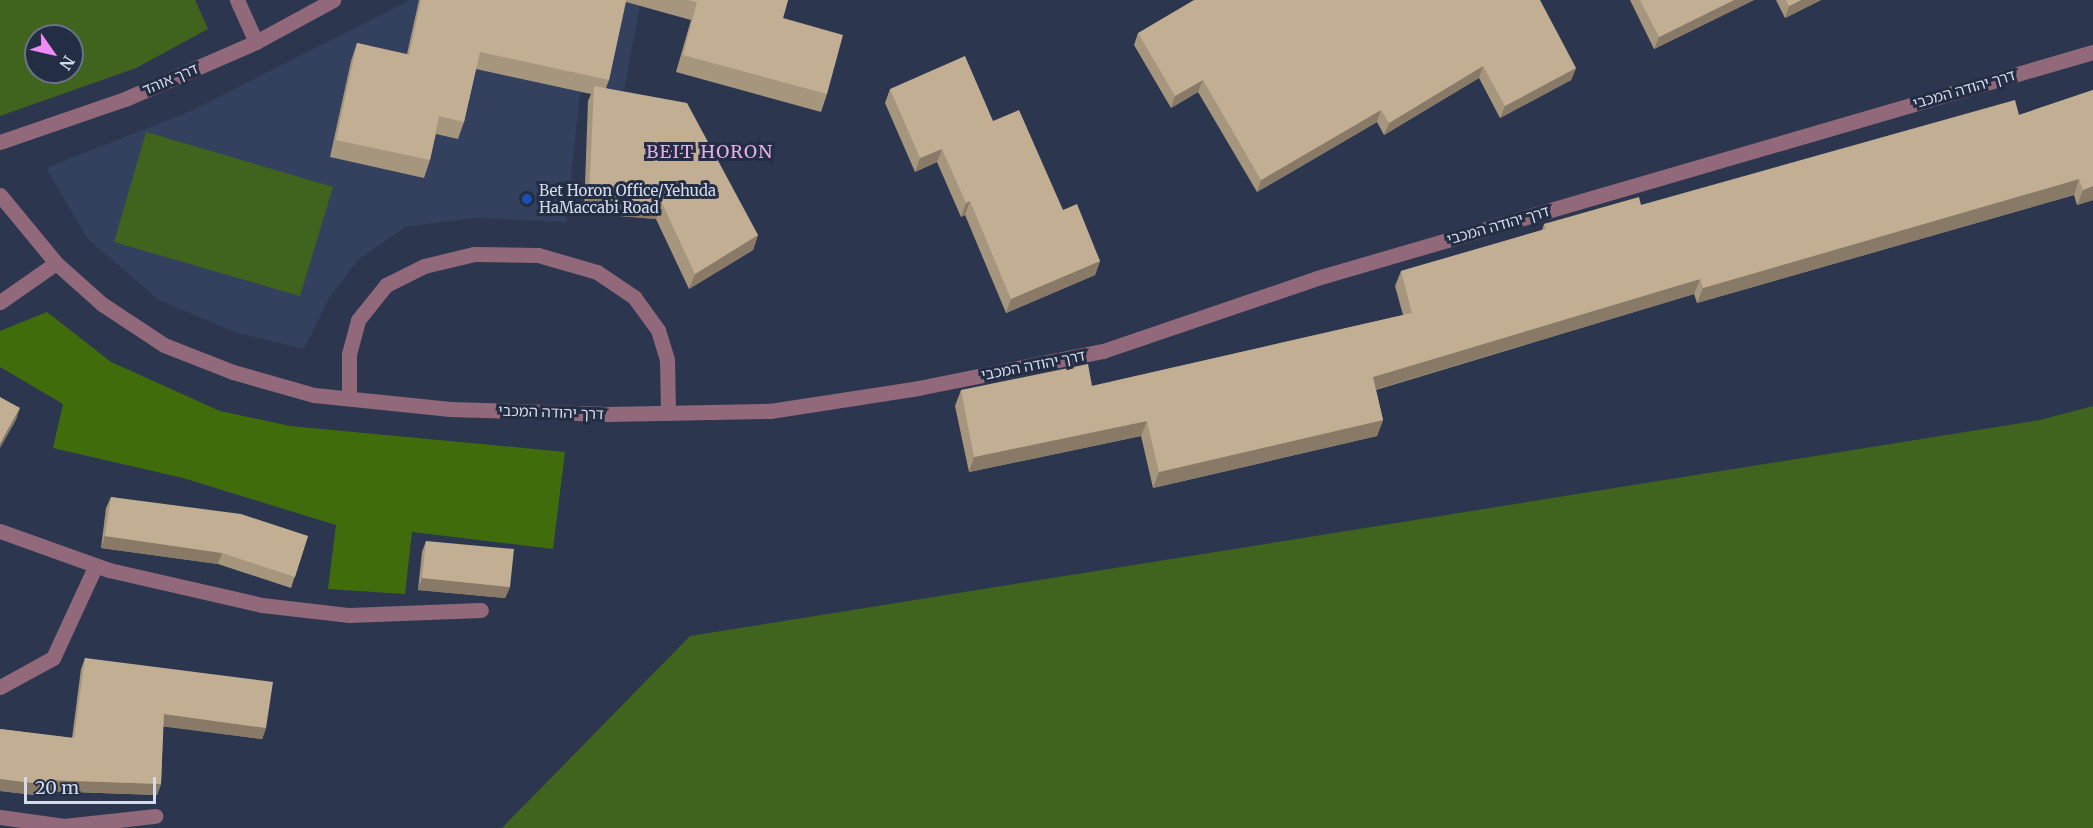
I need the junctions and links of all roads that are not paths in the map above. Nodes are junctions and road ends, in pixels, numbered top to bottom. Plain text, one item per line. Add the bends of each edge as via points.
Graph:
1 (237, 0) edge
2 (333, 0) edge
3 (256, 42) junction
4 (2093, 52) edge
5 (0, 142) edge
6 (0, 195) edge
7 (56, 262) junction
8 (0, 302) edge
9 (349, 398) junction
10 (668, 412) junction
11 (0, 531) edge
12 (96, 566) junction
13 (481, 610) dead end
14 (0, 687) edge
15 (155, 816) dead end
16 (0, 818) edge

1 - 3 street
2 - 3 street, דרך אוהד
3 - 5 street, דרך אוהד via 124,99
4 - 10 street, דרך יהודה המכבי via 1328,275 1103,351 770,411
6 - 7 street, דרך יהודה המכבי
7 - 8 street
7 - 9 street, דרך יהודה המכבי via 102,304 164,345 232,372 314,395
9 - 10 street, דרך יהודה המכבי via 450,409
9 - 10 street via 349,354 358,320 386,285 424,266 474,254 538,255 597,272 634,297 658,330 667,358
11 - 12 street
12 - 13 street via 262,605 349,615
12 - 14 street via 53,658
15 - 16 street via 64,826

